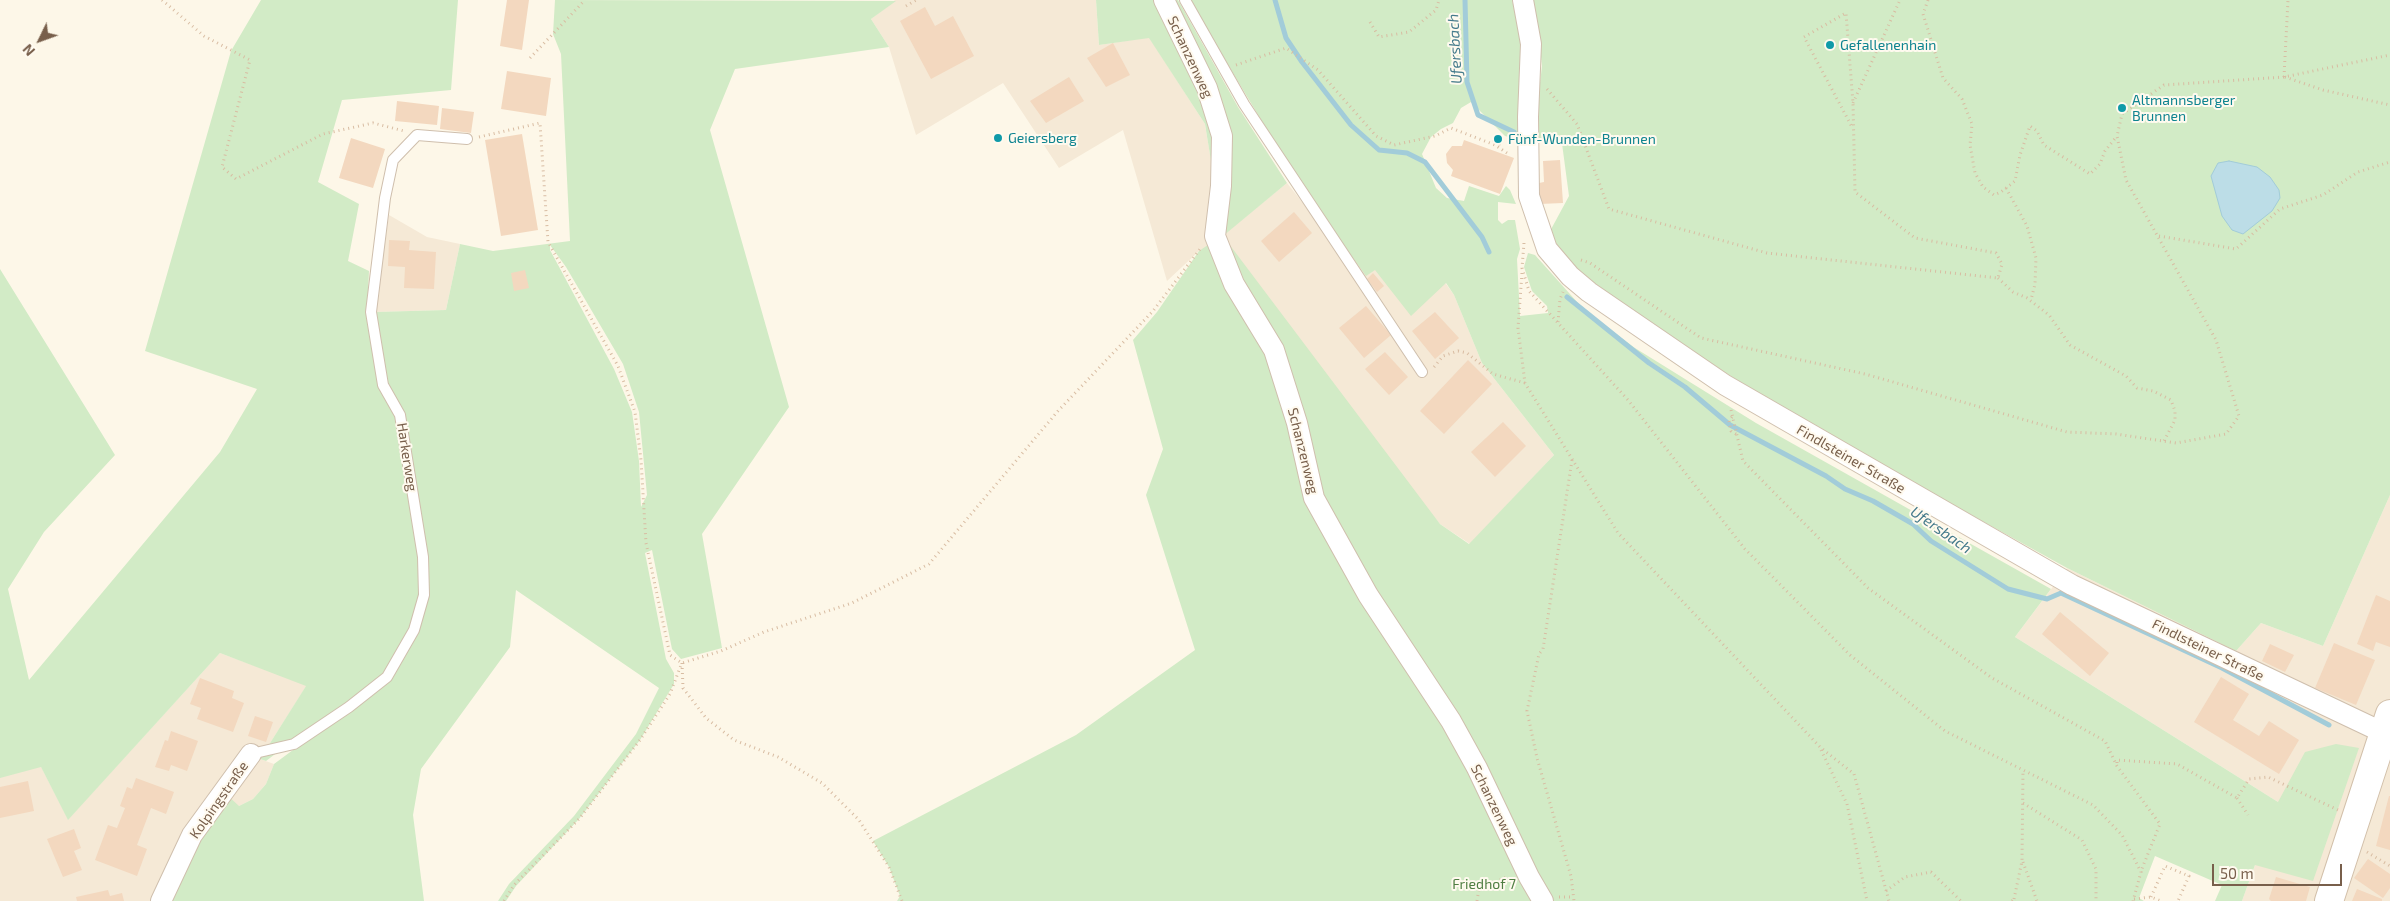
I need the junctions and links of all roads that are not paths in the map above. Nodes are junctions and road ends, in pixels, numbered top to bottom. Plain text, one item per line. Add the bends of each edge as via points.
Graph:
1 (1164, 0) edge
2 (1185, 0) edge
3 (1523, 0) edge
4 (467, 139) road end
5 (1422, 372) road end
6 (2388, 729) edge
7 (251, 754) joint
8 (161, 901) edge
9 (1543, 901) edge
10 (2328, 901) edge

1 - 9 street, Schanzenweg via 1207,88 1222,136 1215,236 1234,284 1274,350 1297,422 1314,498 1368,595 1477,768
2 - 5 lane via 1244,104
3 - 6 street, Findlsteiner Straße via 1532,44 1528,196 1547,249 1570,276 1725,386 2072,585
4 - 7 lane, Harkerweg via 417,135 392,160 371,312 383,385 400,415 423,556 424,595 414,630 387,677 349,707 294,744
6 - 10 main road
7 - 8 street, Kolpingstraße via 192,835

